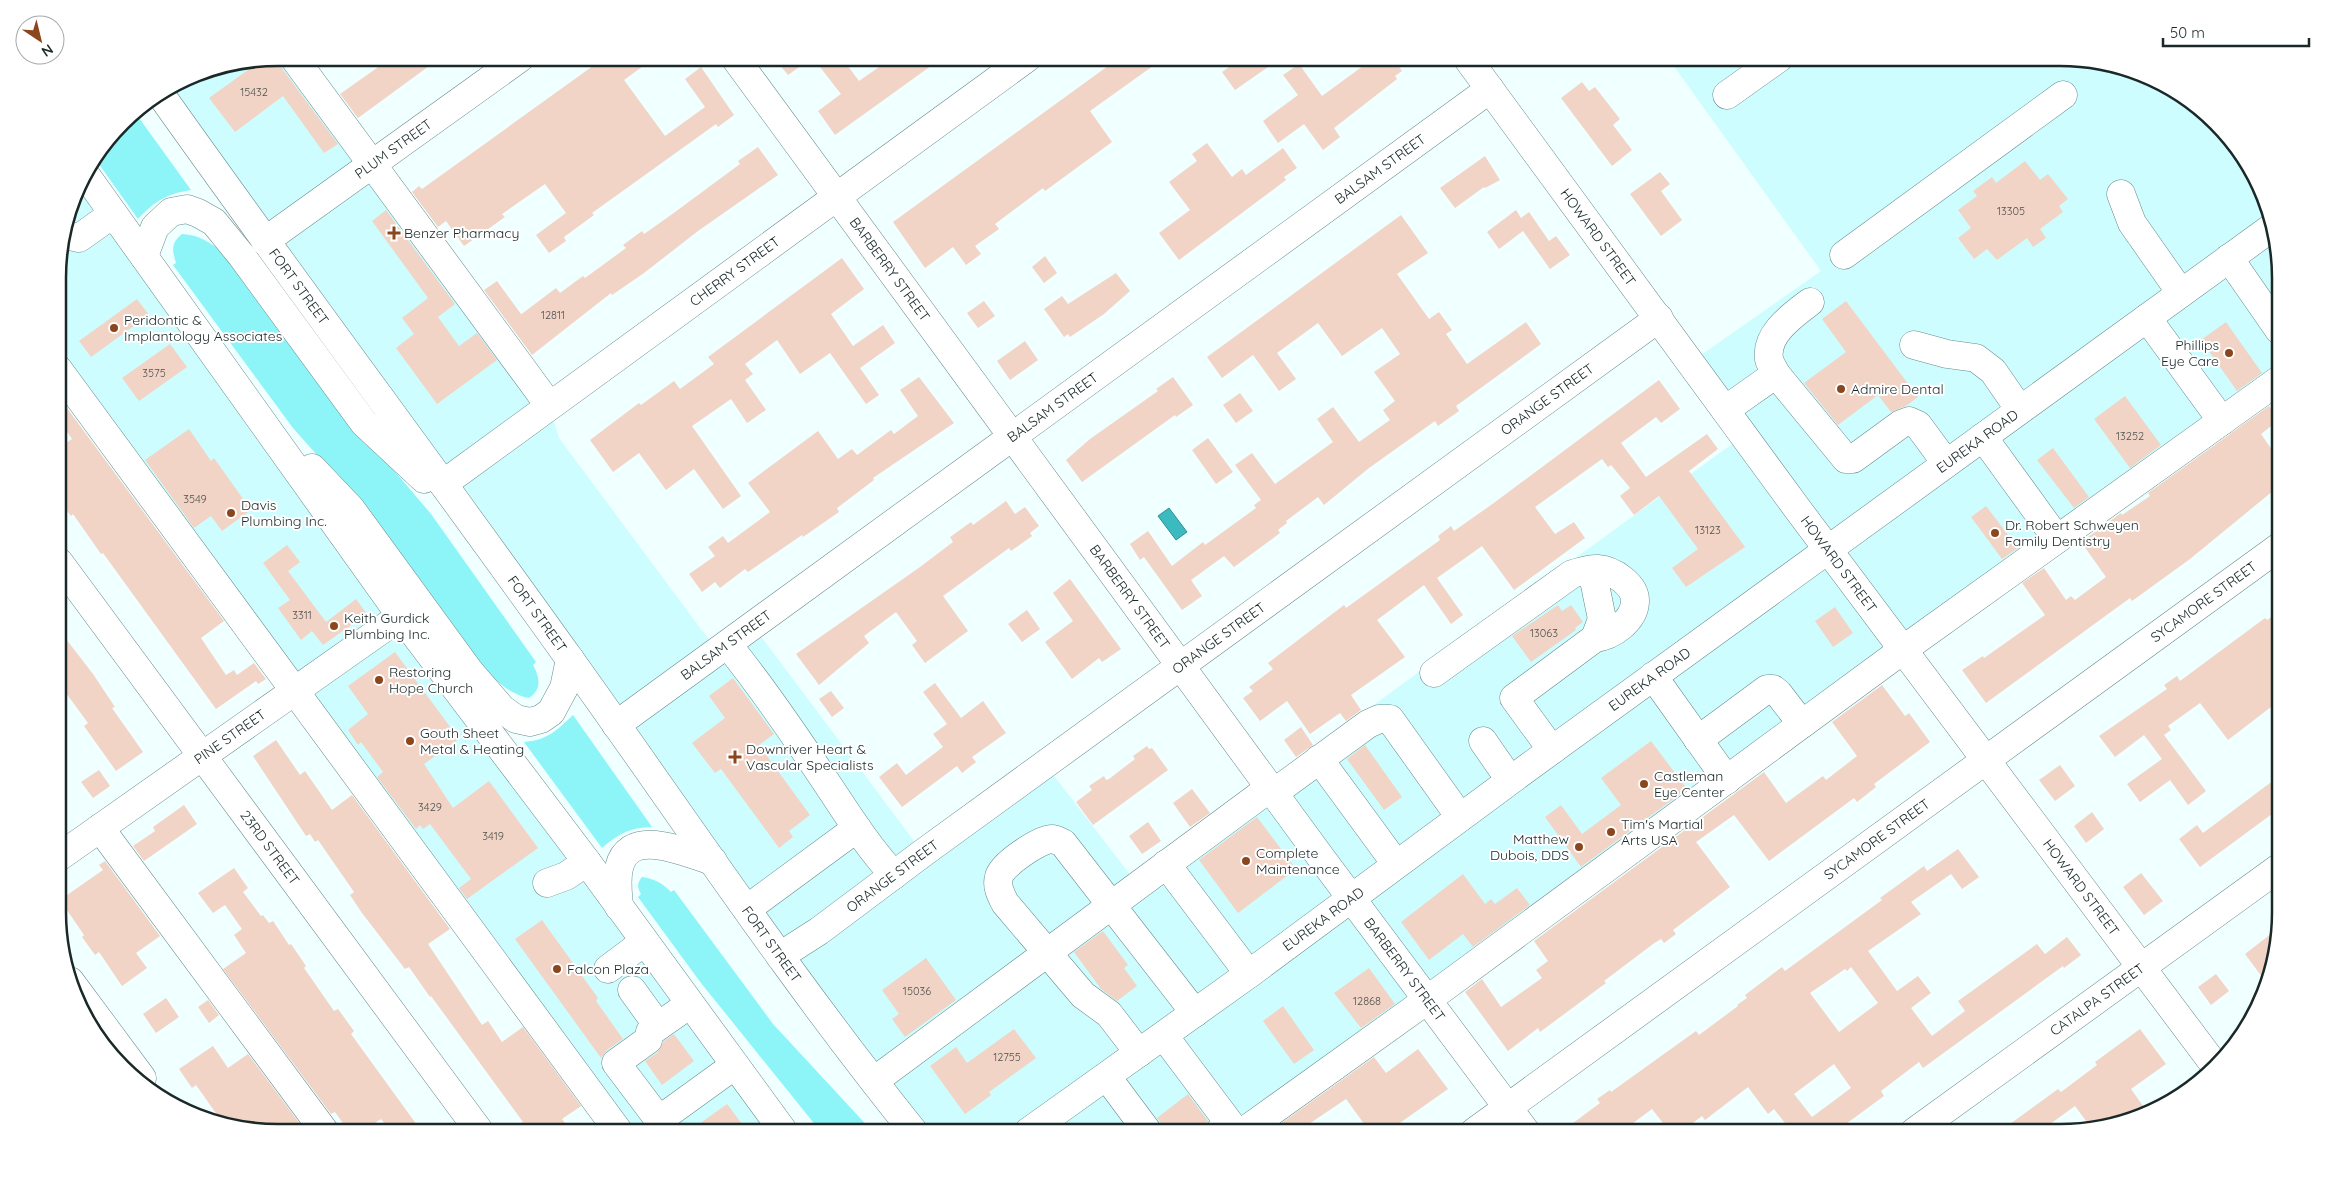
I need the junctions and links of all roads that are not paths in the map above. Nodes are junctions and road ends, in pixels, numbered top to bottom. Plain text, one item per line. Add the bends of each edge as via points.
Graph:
1 (300, 66) edge
2 (509, 66) edge
3 (741, 66) edge
4 (1016, 66) edge
5 (1473, 66) edge
6 (1768, 66) edge
7 (1490, 89) junction
8 (1727, 95) dead end
9 (2063, 95) dead end
10 (165, 99) edge
11 (372, 165) junction
12 (90, 181) edge
13 (2120, 194) dead end
14 (837, 195) junction
15 (113, 214) junction
16 (2267, 230) edge
17 (70, 236) edge
18 (265, 241) junction
19 (1844, 254) dead end
20 (144, 256) junction
21 (2229, 258) junction
22 (2181, 293) junction
23 (1810, 302) dead end
24 (1659, 318) junction
25 (2147, 318) junction
26 (2272, 320) edge
27 (1914, 345) dead end
28 (1776, 374) junction
29 (66, 380) edge
30 (2272, 385) edge
31 (549, 405) junction
32 (1725, 410) junction
33 (2020, 410) junction
34 (2222, 421) junction
35 (1013, 436) junction
36 (1983, 436) junction
37 (278, 444) junction
38 (1946, 464) junction
39 (443, 484) junction
40 (471, 522) junction
41 (2057, 539) junction
42 (1828, 550) junction
43 (2272, 553) edge
44 (66, 571) edge
45 (401, 616) junction
46 (1494, 630) junction
47 (1595, 638) junction
48 (728, 645) junction
49 (1904, 649) junction
50 (570, 659) junction
51 (1182, 664) junction
52 (1434, 673) dead end
53 (1653, 676) junction
54 (295, 690) junction
55 (1802, 724) junction
56 (616, 725) junction
57 (1698, 740) junction
58 (1482, 741) dead end
59 (1552, 750) junction
60 (202, 756) junction
61 (1319, 759) junction
62 (1986, 760) junction
63 (1510, 780) junction
64 (1727, 780) junction
65 (1273, 789) junction
66 (1460, 817) junction
67 (100, 828) junction
68 (857, 828) junction
69 (66, 852) edge
70 (712, 861) junction
71 (587, 862) junction
72 (1166, 864) junction
73 (1396, 864) junction
74 (2272, 873) edge
75 (894, 875) junction
76 (546, 883) dead end
77 (1351, 897) junction
78 (1112, 905) junction
79 (618, 907) junction
80 (747, 909) junction
81 (644, 942) junction
82 (1046, 953) junction
83 (780, 956) junction
84 (2141, 968) junction
85 (608, 969) dead end
86 (1249, 974) junction
87 (632, 990) dead end
88 (1427, 1000) junction
89 (87, 1004) edge
90 (690, 1004) junction
91 (1194, 1013) junction
92 (658, 1026) junction
93 (1164, 1036) junction
94 (1139, 1053) junction
95 (2212, 1060) edge
96 (735, 1066) junction
97 (134, 1068) edge
98 (1107, 1077) junction
99 (874, 1081) junction
100 (1508, 1108) junction
101 (319, 1124) edge
102 (474, 1124) edge
103 (612, 1124) edge
104 (778, 1124) edge
105 (908, 1124) edge
106 (1039, 1124) edge
107 (1142, 1124) edge
108 (1230, 1124) edge
109 (1254, 1124) edge
110 (1485, 1124) edge
111 (1520, 1124) edge
112 (1925, 1124) edge

1 - 11 street
2 - 11 street, PLUM STREET
3 - 14 street, BARBERRY STREET
4 - 14 street, CHERRY STREET
5 - 7 street, HOWARD STREET
6 - 8 street
7 - 24 street, HOWARD STREET
7 - 35 street, BALSAM STREET
9 - 19 street
10 - 18 street, FORT STREET
11 - 18 street, PLUM STREET
11 - 31 street
12 - 15 street
13 - 22 street via 2132,223
14 - 31 street, CHERRY STREET
14 - 35 street, BARBERRY STREET
15 - 17 street via 79,238
15 - 20 street
16 - 21 street, EUREKA ROAD
18 - 39 street, FORT STREET
20 - 37 street
20 - 40 street via 155,227 172,212 187,210 214,222 364,423
21 - 22 street, EUREKA ROAD
21 - 26 street
22 - 25 street, EUREKA ROAD
23 - 28 street via 1778,330 1771,344 1769,359
24 - 32 street, HOWARD STREET
24 - 51 street, ORANGE STREET
25 - 33 street, EUREKA ROAD
25 - 34 street
27 - 33 street via 1976,358 1993,371
28 - 32 street
28 - 38 street via 1846,459 1853,459 1909,421 1918,425
29 - 54 street
30 - 34 street
31 - 39 street, CHERRY STREET
32 - 42 street, HOWARD STREET
33 - 36 street, EUREKA ROAD
34 - 41 street
35 - 48 street, BALSAM STREET
35 - 51 street, BARBERRY STREET
36 - 38 street, EUREKA ROAD
36 - 41 street
37 - 45 street
37 - 50 street via 315,470 351,509 470,672 502,710 516,719 530,722 551,712 564,688
38 - 42 street, EUREKA ROAD
39 - 40 street, FORT STREET
40 - 50 street, FORT STREET
41 - 49 street
42 - 49 street, HOWARD STREET
42 - 53 street, EUREKA ROAD
43 - 62 street, SYCAMORE STREET
44 - 60 street, 23RD STREET
45 - 54 street, PINE STREET
45 - 71 street
46 - 47 street via 1514,625 1574,584 1594,580 1613,586 1621,596 1622,608
46 - 47 street via 1572,574 1597,569 1612,572 1622,579 1636,602 1632,614 1622,625 1606,637
46 - 52 street
47 - 59 street via 1514,698
48 - 56 street, BALSAM STREET
48 - 68 street via 768,696
49 - 55 street
49 - 62 street, HOWARD STREET
50 - 56 street, FORT STREET
51 - 65 street, BARBERRY STREET
51 - 75 street, ORANGE STREET
53 - 57 street
53 - 59 street, EUREKA ROAD
54 - 60 street, PINE STREET
54 - 103 street
55 - 57 street via 1778,693 1767,689
55 - 64 street
56 - 70 street, FORT STREET
57 - 64 street
58 - 63 street
59 - 63 street, EUREKA ROAD
60 - 67 street, PINE STREET
60 - 102 street, 23RD STREET
61 - 65 street
61 - 66 street via 1368,724 1390,719
61 - 73 street
62 - 84 street, HOWARD STREET
62 - 100 street, SYCAMORE STREET
63 - 66 street, EUREKA ROAD
64 - 88 street
65 - 72 street
65 - 77 street, BARBERRY STREET
66 - 73 street, EUREKA ROAD
67 - 69 street, PINE STREET
67 - 101 street
68 - 75 street
68 - 80 street
70 - 79 street via 661,846 633,846 619,868
70 - 80 street, FORT STREET
71 - 76 street via 566,876
71 - 79 street
72 - 78 street
72 - 86 street
73 - 77 street, EUREKA ROAD
74 - 84 street, CATALPA STREET
75 - 83 street, ORANGE STREET
77 - 86 street, EUREKA ROAD
77 - 88 street, BARBERRY STREET
78 - 82 street
78 - 82 street via 1063,843 1053,839 1040,842 1004,867 998,876 999,890 1005,903
78 - 91 street
79 - 81 street
80 - 83 street, FORT STREET
81 - 85 street
81 - 90 street
82 - 94 street via 1083,995 1109,1014
82 - 99 street
83 - 99 street, FORT STREET
84 - 95 street, HOWARD STREET
84 - 112 street, CATALPA STREET
86 - 91 street, EUREKA ROAD
87 - 92 street
88 - 100 street, BARBERRY STREET
88 - 109 street
89 - 97 street
90 - 92 street
90 - 96 street
91 - 93 street, EUREKA ROAD
92 - 96 street via 650,1032 648,1040 616,1063 659,1120
93 - 94 street, EUREKA ROAD
93 - 108 street
94 - 98 street, EUREKA ROAD
96 - 104 street
98 - 106 street, EUREKA ROAD
98 - 107 street
99 - 105 street, FORT STREET
100 - 110 street, SYCAMORE STREET
100 - 111 street, BARBERRY STREET

